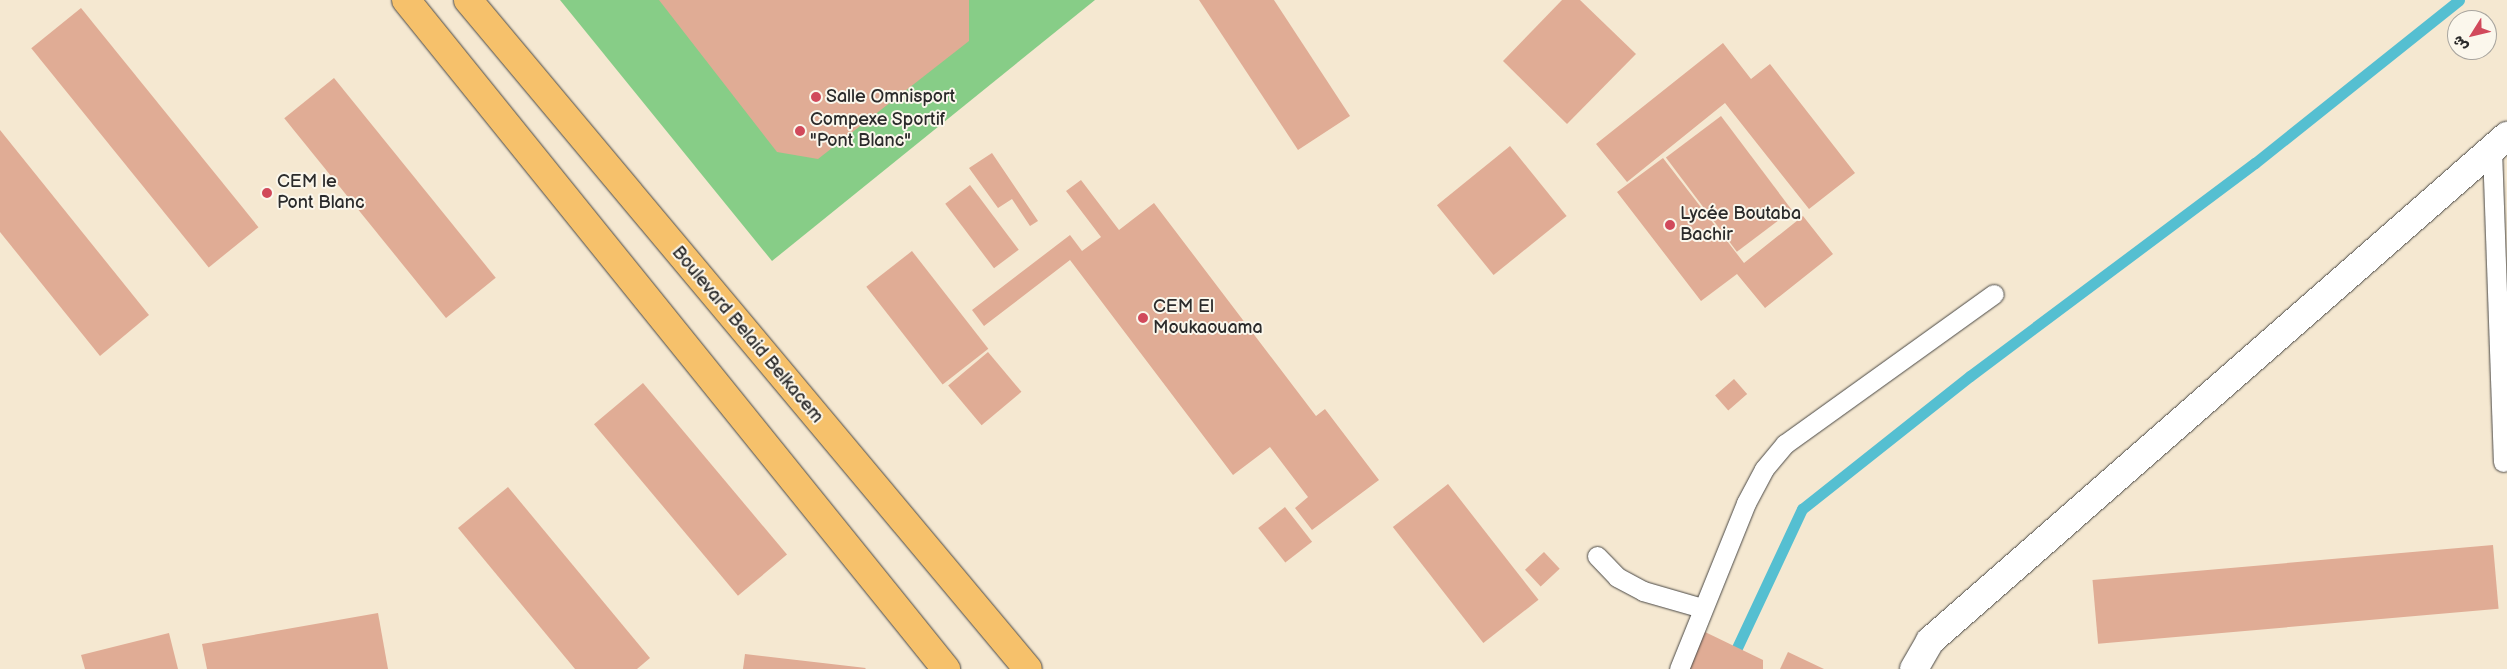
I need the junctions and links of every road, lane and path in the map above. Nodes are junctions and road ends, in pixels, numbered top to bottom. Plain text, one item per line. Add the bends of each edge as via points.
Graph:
1 (406, 0) edge
2 (468, 0) edge
3 (2500, 142) edge
4 (1994, 294) dead end
5 (2503, 462) dead end
6 (1597, 556) dead end
7 (1702, 608) junction
8 (946, 669) edge
9 (1028, 669) edge
10 (1679, 669) edge
11 (1914, 669) edge

1 - 8 main road
2 - 9 main road, Boulevard Belaid Belkacem
3 - 5 lane
3 - 11 street via 1930,642
4 - 7 lane via 1785,444 1764,469 1746,503
6 - 7 lane via 1617,578 1643,591
7 - 10 lane

